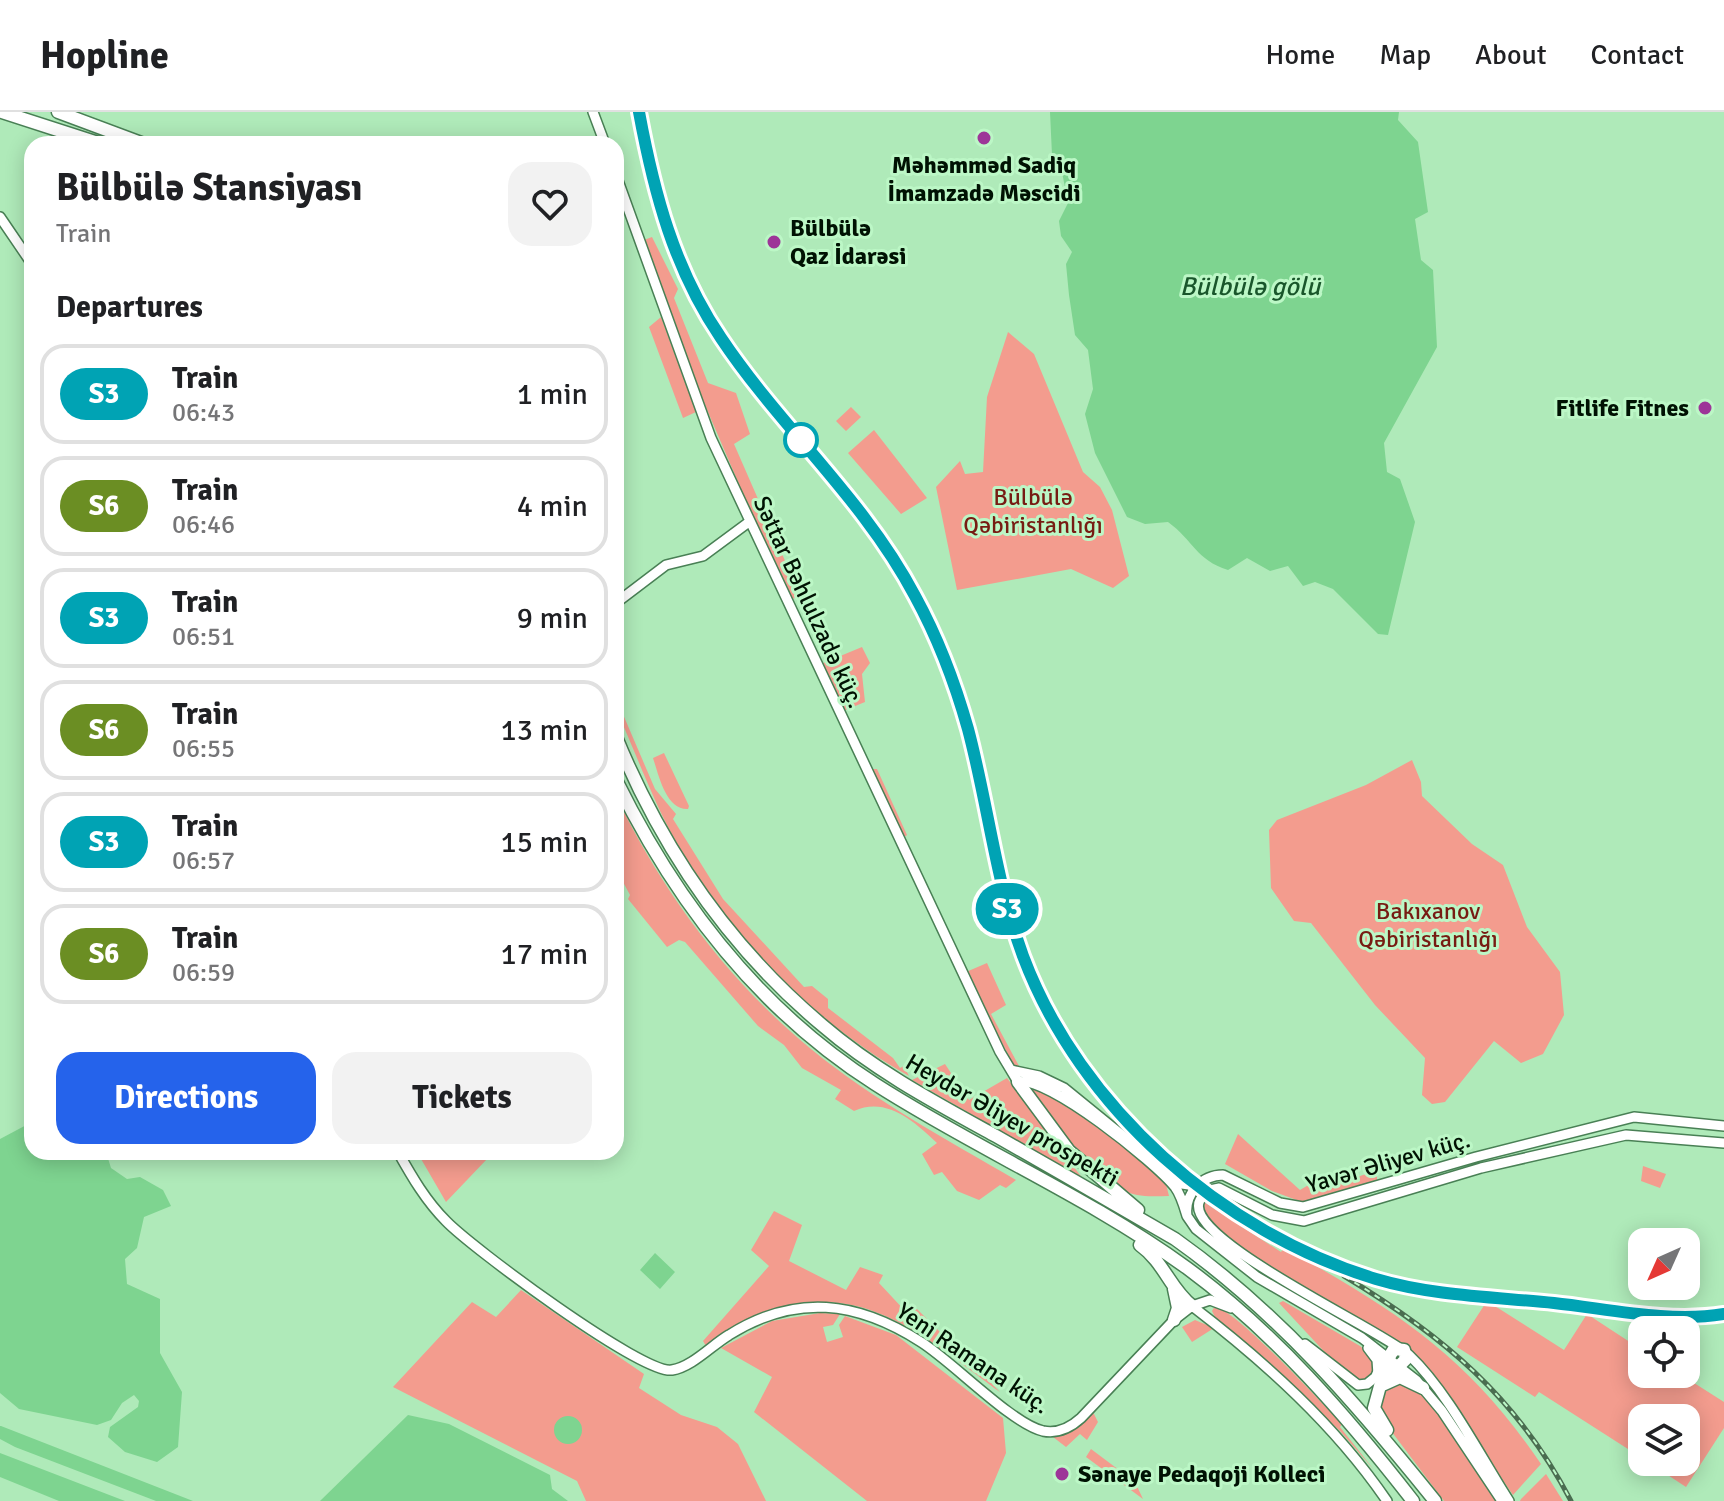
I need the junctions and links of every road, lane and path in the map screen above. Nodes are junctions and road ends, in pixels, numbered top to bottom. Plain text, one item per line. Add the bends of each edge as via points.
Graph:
1 (2, 112) edge
2 (58, 112) edge
3 (593, 112) edge
4 (76, 136) edge
5 (122, 136) edge
6 (602, 136) edge
7 (624, 197) edge
8 (0, 217) edge
9 (24, 252) edge
10 (749, 522) junction
11 (624, 597) edge
12 (624, 755) edge
13 (624, 795) edge
14 (1011, 1070) junction
15 (1018, 1082) junction
16 (1724, 1126) edge
17 (1724, 1143) edge
18 (403, 1160) edge
19 (1230, 1177) junction
20 (1199, 1184) junction
21 (1219, 1188) junction
22 (1256, 1190) junction
23 (1062, 1191) junction
24 (1251, 1205) junction
25 (1187, 1216) junction
26 (1175, 1239) junction
27 (1252, 1260) junction
28 (1248, 1270) junction
29 (1173, 1286) junction
30 (1192, 1306) junction
31 (1226, 1306) junction
32 (1174, 1320) junction
33 (1280, 1323) junction
34 (1333, 1323) junction
35 (1263, 1331) junction
36 (1229, 1335) junction
37 (1404, 1350) junction
38 (1387, 1358) junction
39 (1399, 1367) junction
40 (1381, 1378) junction
41 (1423, 1388) junction
42 (1387, 1501) edge
43 (1413, 1501) edge
44 (1436, 1501) edge
45 (1502, 1501) edge
46 (1509, 1501) edge

1 - 4 highway
2 - 5 highway
3 - 6 main road
7 - 10 main road, Səttar Bəhlulzadə küç. via 702,415
8 - 9 main road
10 - 11 main road via 703,556 666,565
10 - 14 main road, Səttar Bəhlulzadə küç.
12 - 26 highway, Heydər Əliyev prospekti via 689,879 798,1005 880,1069
13 - 23 highway, Heydər Əliyev prospekti via 695,914 787,1016 872,1082
14 - 15 main road, Səttar Bəhlulzadə küç.
14 - 20 main road via 1056,1083 1182,1184
15 - 25 main road via 1029,1080 1052,1089 1104,1127 1174,1186
15 - 26 highway via 1069,1151
16 - 22 main road, Yavər Əliyev küç. via 1634,1117 1314,1206 1289,1206
17 - 24 main road, Yavər Əliyev küç. via 1626,1135 1481,1168 1304,1221 1279,1218
18 - 32 main road, Yeni Ramana küç. via 432,1207 456,1231 589,1327 662,1370 681,1367 728,1335 776,1313 847,1308 903,1330 1030,1426 1052,1432 1078,1421
19 - 20 main road via 1214,1175
19 - 21 main road via 1233,1188
19 - 22 main road, Yavər Əliyev küç.
20 - 25 main road via 1189,1197
21 - 24 main road, Yavər Əliyev küç.
21 - 27 main road via 1202,1197 1198,1214
22 - 24 main road via 1240,1186 1236,1191
23 - 29 highway via 1146,1250
23 - 35 highway, Heydər Əliyev prospekti via 1176,1260
25 - 28 main road
26 - 33 highway, Heydər Əliyev prospekti
27 - 28 main road via 1270,1277 1266,1280
27 - 37 main road
28 - 34 main road
29 - 30 highway
29 - 32 highway via 1178,1308
30 - 31 main road via 1210,1300
30 - 32 main road, Yeni Ramana küç.
30 - 36 main road
31 - 35 main road
31 - 36 main road via 1215,1303 1209,1308
33 - 40 main road via 1354,1384
33 - 44 highway, Heydər Əliyev prospekti
34 - 38 main road
34 - 40 main road via 1374,1353
35 - 43 highway, Heydər Əliyev prospekti via 1333,1403
36 - 42 main road via 1336,1434
37 - 38 highway via 1395,1349
37 - 39 highway via 1407,1357
37 - 46 main road via 1441,1396
38 - 39 main road
38 - 40 highway
39 - 40 highway
39 - 41 main road
40 - 41 highway via 1400,1377
40 - 44 highway via 1374,1398 1376,1413
41 - 45 main road

